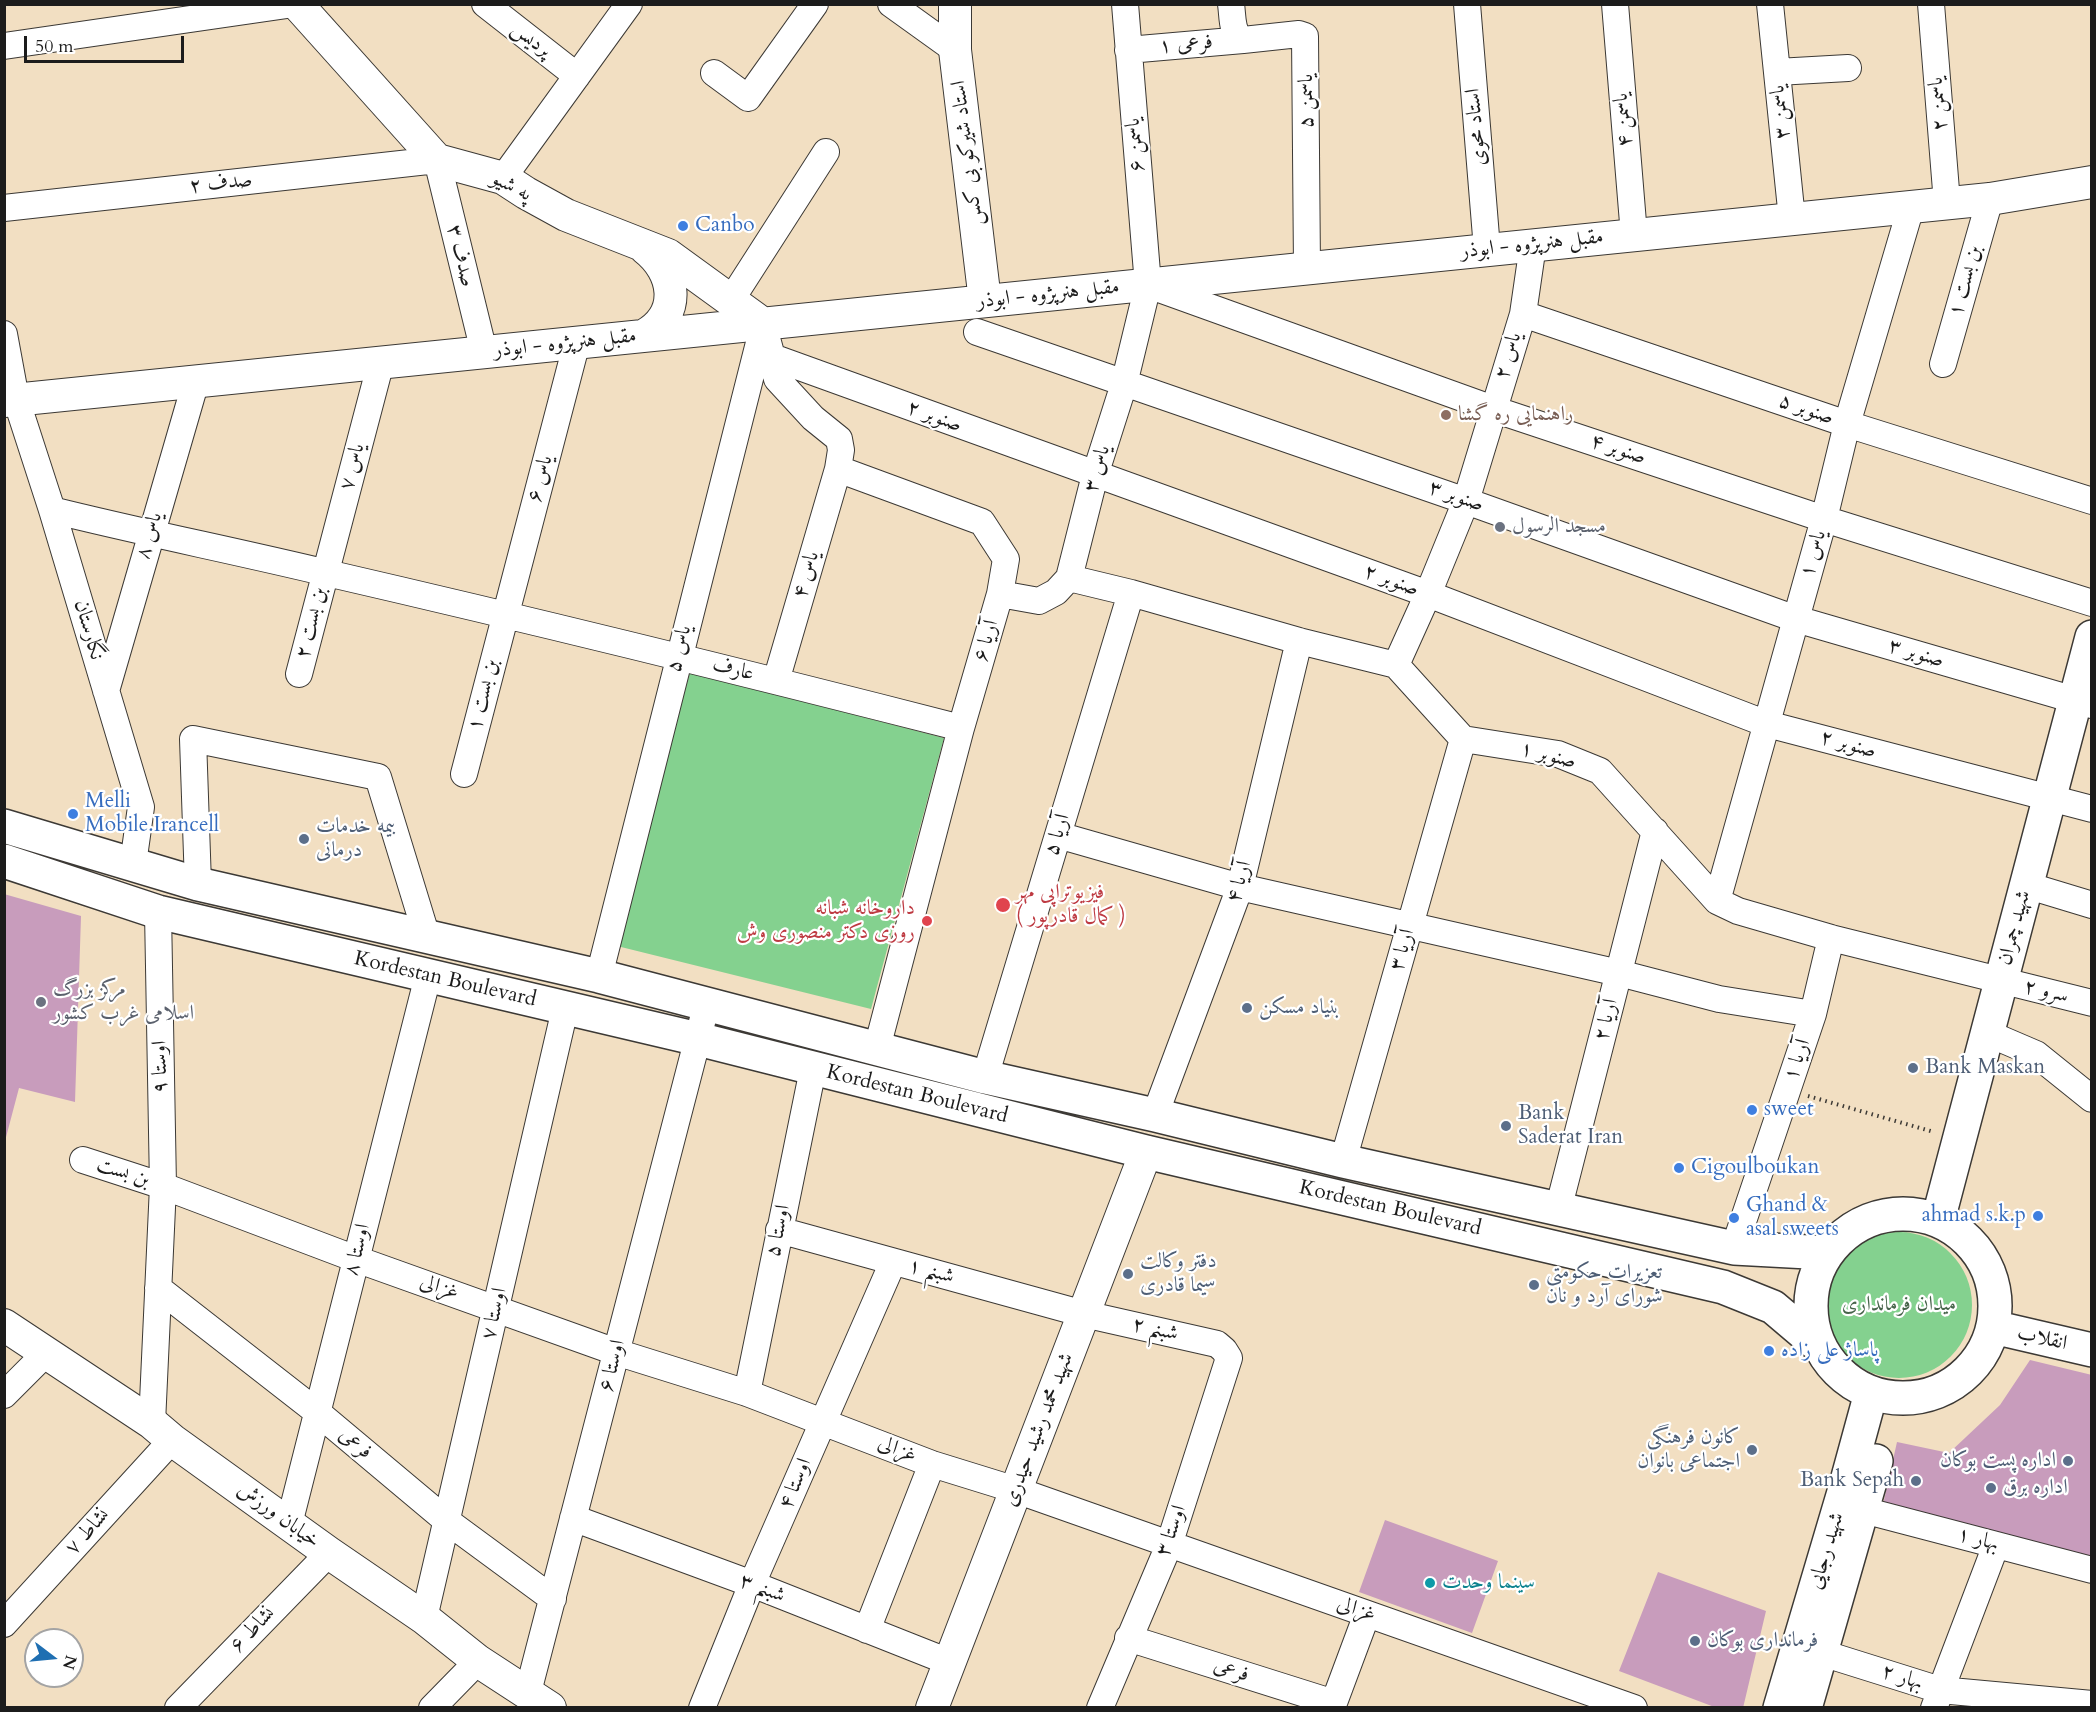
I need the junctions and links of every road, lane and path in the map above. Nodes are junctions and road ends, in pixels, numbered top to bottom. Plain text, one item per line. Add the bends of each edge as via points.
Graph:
1 (295, 4) edge
2 (629, 4) edge
3 (815, 4) edge
4 (891, 4) edge
5 (955, 4) edge
6 (1125, 4) edge
7 (1231, 4) edge
8 (1467, 4) edge
9 (1615, 4) edge
10 (1770, 4) edge
11 (1931, 4) edge
12 (500, 9) edge
13 (1243, 40) junction
14 (4, 46) edge
15 (955, 50) junction
16 (1128, 50) junction
17 (1848, 68) dead end
18 (1777, 72) junction
19 (714, 73) dead end
20 (578, 76) junction
21 (826, 152) dead end
22 (437, 160) junction
23 (503, 178) junction
24 (2091, 182) edge
25 (1990, 199) junction
26 (1947, 203) junction
27 (1911, 207) junction
28 (4, 208) edge
29 (1792, 219) junction
30 (1634, 235) junction
31 (635, 241) junction
32 (1533, 245) junction
33 (1487, 249) junction
34 (1307, 268) junction
35 (1148, 285) junction
36 (731, 300) junction
37 (986, 301) junction
38 (1522, 314) junction
39 (763, 324) junction
40 (977, 332) dead end
41 (4, 334) edge
42 (645, 335) junction
43 (577, 342) junction
44 (484, 352) junction
45 (772, 357) junction
46 (381, 362) junction
47 (1943, 364) dead end
48 (196, 381) junction
49 (1124, 384) junction
50 (10, 400) edge
51 (1493, 409) junction
52 (1847, 424) junction
53 (838, 469) junction
54 (1095, 476) junction
55 (1466, 501) junction
56 (2091, 501) edge
57 (52, 510) junction
58 (1824, 519) junction
59 (150, 534) junction
60 (325, 572) junction
61 (1069, 578) junction
62 (1131, 592) junction
63 (1000, 594) junction
64 (1428, 594) junction
65 (2091, 603) edge
66 (504, 615) junction
67 (1796, 619) junction
68 (2091, 637) edge
69 (1299, 641) junction
70 (678, 656) junction
71 (1396, 665) junction
72 (299, 674) dead end
73 (776, 681) junction
74 (106, 691) junction
75 (2083, 703) edge
76 (1767, 723) junction
77 (961, 728) junction
78 (1462, 739) junction
79 (464, 774) dead end
80 (2049, 798) junction
81 (2091, 809) edge
82 (4, 826) edge
83 (1655, 831) junction
84 (1058, 835) junction
85 (4, 861) edge
86 (133, 864) junction
87 (198, 884) junction
88 (2026, 885) junction
89 (1240, 887) junction
90 (1717, 901) junction
91 (2091, 905) edge
92 (158, 912) junction
93 (1411, 925) junction
94 (427, 937) junction
95 (1831, 938) junction
96 (1619, 973) junction
97 (428, 976) junction
98 (599, 976) junction
99 (2001, 981) junction
100 (707, 1003) junction
101 (2091, 1003) edge
102 (565, 1009) junction
103 (1813, 1014) junction
104 (1987, 1034) junction
105 (698, 1039) junction
106 (877, 1048) junction
107 (813, 1069) junction
108 (985, 1077) junction
109 (1787, 1090) junction
110 (2091, 1099) edge
111 (1155, 1115) junction
112 (1959, 1139) junction
113 (1146, 1152) junction
114 (83, 1160) dead end
115 (1343, 1161) junction
116 (163, 1186) junction
117 (1558, 1210) junction
118 (1938, 1220) junction
119 (779, 1230) junction
120 (1734, 1248) junction
121 (1827, 1253) junction
122 (356, 1259) junction
123 (893, 1262) junction
124 (1723, 1287) junction
125 (158, 1288) junction
126 (496, 1308) junction
127 (1084, 1314) junction
128 (4, 1325) edge
129 (1993, 1327) junction
130 (1819, 1346) junction
131 (1224, 1350) joint
132 (2091, 1350) edge
133 (616, 1352) junction
134 (46, 1353) junction
135 (747, 1393) junction
136 (4, 1395) edge
137 (1881, 1396) junction
138 (317, 1412) junction
139 (823, 1421) junction
140 (162, 1431) junction
141 (932, 1464) junction
142 (1016, 1490) junction
143 (1863, 1510) junction
144 (573, 1518) junction
145 (447, 1521) junction
146 (289, 1524) junction
147 (1169, 1545) junction
148 (1996, 1545) junction
149 (328, 1553) junction
150 (2091, 1570) edge
151 (752, 1584) junction
152 (553, 1599) junction
153 (1367, 1614) junction
154 (424, 1618) junction
155 (4, 1624) edge
156 (867, 1630) junction
157 (1128, 1638) junction
158 (1822, 1653) junction
159 (478, 1661) junction
160 (949, 1662) junction
161 (1937, 1699) edge
162 (539, 1700) edge
163 (2091, 1704) edge
164 (1333, 1705) edge
165 (938, 1706) edge
166 (178, 1707) edge
167 (432, 1707) edge
168 (702, 1707) edge
169 (1100, 1707) edge
170 (1634, 1707) edge
171 (1780, 1707) edge
172 (1805, 1707) edge

1 - 14 street
1 - 22 street
2 - 20 street
3 - 19 street via 748,98
4 - 15 street
5 - 15 street, استاد شیرکو بی کس
6 - 16 street, یاسمن ۶
7 - 13 street via 1235,32
8 - 33 street, استاد محوی
9 - 30 street, یاسمن ۴
10 - 18 street, یاسمن ۳
11 - 26 street, یاسمن ۲
12 - 20 street, پردیس
13 - 16 street, فرعی ۱
13 - 34 street, یاسمن ۵ via 1305,36
15 - 37 street, استاد شیرکو بی کس
16 - 35 street, یاسمن ۶
17 - 18 street
18 - 29 street, یاسمن ۳
20 - 23 street
21 - 36 street
22 - 23 street, په شیو
22 - 28 street, صدف ۲
22 - 44 street, صدف ۳
23 - 31 street, په شیو via 566,215
24 - 25 street, مقبل هنرپژوه - ابوذر
25 - 26 street, مقبل هنرپژوه - ابوذر
25 - 47 street, بن بست ۱
26 - 27 street, مقبل هنرپژوه - ابوذر
27 - 29 street, مقبل هنرپژوه - ابوذر
27 - 52 street, یاس ۱
29 - 30 street, مقبل هنرپژوه - ابوذر
30 - 32 street, مقبل هنرپژوه - ابوذر
31 - 36 street, په شیو via 668,255
31 - 42 street via 664,267 671,293 664,318
32 - 33 street, مقبل هنرپژوه - ابوذر
32 - 38 street, یاس ۲
33 - 34 street, مقبل هنرپژوه - ابوذر
34 - 35 street, مقبل هنرپژوه - ابوذر
35 - 37 street, مقبل هنرپژوه - ابوذر
35 - 49 street, یاس ۳
35 - 51 street, صنوبر ۴
36 - 39 street, په شیو
37 - 39 street, مقبل هنرپژوه - ابوذر
38 - 51 street, یاس ۲
38 - 52 street, صنوبر ۵
39 - 42 street, مقبل هنرپژوه - ابوذر
39 - 45 street
39 - 70 street, یاس ۵
40 - 49 street, صنوبر ۳
41 - 50 street, نگارستان
42 - 43 street, مقبل هنرپژوه - ابوذر
43 - 44 street, مقبل هنرپژوه - ابوذر
43 - 66 street, یاس ۶
44 - 46 street, مقبل هنرپژوه - ابوذر
45 - 53 street via 777,380 839,439
45 - 54 street, صنوبر ۲
46 - 48 street, مقبل هنرپژوه - ابوذر
46 - 60 street, یاس ۷
48 - 50 street, مقبل هنرپژوه - ابوذر
48 - 59 street, یاس ۸
49 - 54 street, یاس ۳
49 - 55 street, صنوبر ۳
50 - 57 street, نگارستان
51 - 55 street, یاس ۲
51 - 58 street, صنوبر ۴
52 - 56 street, صنوبر ۵
52 - 58 street, یاس ۱
53 - 63 street, آریا ۶ via 982,522 1006,560
53 - 73 street, یاس ۴
54 - 61 street, یاس ۳
54 - 64 street, صنوبر ۲
55 - 64 street, یاس ۲
55 - 67 street, صنوبر ۳
57 - 59 street, عارف
57 - 74 street, نگارستان
58 - 65 street, صنوبر ۴
58 - 67 street, یاس ۱
59 - 60 street, عارف
59 - 74 street, یاس ۸
60 - 66 street, عارف
60 - 72 street, بن بست ۲
61 - 62 street
61 - 63 street via 1039,602
62 - 69 street
62 - 84 street, آریا ۵
63 - 77 street, آریا ۶
64 - 71 street, یاس ۲
64 - 76 street, صنوبر ۲
66 - 70 street, عارف
66 - 79 street, بن بست ۱
67 - 75 street, صنوبر ۳
67 - 76 street, یاس ۱
68 - 75 main road, شهید چمران
69 - 71 street
69 - 89 street, آریا ۴
70 - 73 street, عارف
70 - 98 street, یاس ۵
71 - 78 street
73 - 77 street, عارف
74 - 86 street, نگارستان via 141,807
75 - 80 main road, شهید چمران
76 - 80 street, صنوبر ۲
76 - 90 street, یاس ۱
77 - 106 street, آریا ۶
78 - 83 street, صنوبر ۱ via 1558,754 1600,771
78 - 93 street, آریا ۳
80 - 81 street, صنوبر ۲
80 - 88 main road, شهید چمران
82 - 86 main road, Kordestan Boulevard
83 - 90 street, صنوبر ۱
83 - 96 street, آریا ۲
84 - 89 street
84 - 108 street, آریا ۵
85 - 92 main road, Kordestan Boulevard
86 - 87 main road, Kordestan Boulevard
87 - 94 main road, Kordestan Boulevard
87 - 94 street via 192,739 378,777
88 - 91 street
88 - 99 main road, شهید چمران
89 - 93 street
89 - 111 street, آریا ۴
90 - 95 street, صنوبر ۱ via 1738,911
92 - 97 main road, Kordestan Boulevard
92 - 116 street, اوستا ۹
93 - 96 street
93 - 115 street, آریا ۳
94 - 98 main road, Kordestan Boulevard
95 - 99 street, صنوبر ۱
95 - 103 street, آریا ۱
96 - 103 street via 1719,999
96 - 117 street, آریا ۲
97 - 102 main road, Kordestan Boulevard
97 - 122 street, اوستا ۸
98 - 100 main road, Kordestan Boulevard
99 - 101 street, سرو ۲
99 - 104 main road, شهید چمران
100 - 105 street, اوستا ۶
100 - 106 main road, Kordestan Boulevard
102 - 105 main road, Kordestan Boulevard
102 - 126 street, اوستا ۷
103 - 109 street, آریا ۱
104 - 110 street via 2036,1054
104 - 112 main road, شهید چمران
105 - 107 main road, Kordestan Boulevard
105 - 133 street, اوستا ۶
106 - 108 main road, Kordestan Boulevard
107 - 113 main road, Kordestan Boulevard
107 - 119 street, اوستا ۵
108 - 111 main road, Kordestan Boulevard
109 - 112 path
109 - 120 street, آریا ۱
111 - 115 main road, Kordestan Boulevard
112 - 118 main road, شهید چمران
113 - 124 main road, Kordestan Boulevard
113 - 127 street, شهید محمد رشید حیدری
114 - 116 street, بن بست
115 - 117 main road, Kordestan Boulevard
116 - 122 street, غزالی
116 - 125 street, اوستا ۹
117 - 120 main road, Kordestan Boulevard
118 - 121 main road via 1908,1214 1876,1217 1849,1231
118 - 129 main road via 1960,1233 1978,1252 1990,1275 1995,1301
119 - 123 street, شبنم ۱
119 - 135 street, اوستا ۵
120 - 121 main road, Kordestan Boulevard
120 - 124 main road
121 - 130 main road via 1810,1299
122 - 126 street, غزالی
122 - 138 street, اوستا ۸
123 - 127 street, شبنم ۱
123 - 139 street, اوستا ۴
124 - 130 main road, Kordestan Boulevard via 1773,1307
125 - 138 street, فرعی
125 - 140 street, اوستا ۹
126 - 133 street, غزالی
126 - 145 street, اوستا ۷
127 - 131 street, شبنم ۲ via 1217,1344
127 - 142 street, شهید محمد رشید حیدری
128 - 134 street, خیابان ورزش
129 - 132 main road, انقلاب
129 - 137 main road via 1985,1348 1956,1382 1936,1393 1914,1398
130 - 137 main road via 1832,1367 1850,1382
131 - 147 street, اوستا ۳ via 1229,1358
133 - 135 street, غزالی
133 - 144 street, اوستا ۶
134 - 136 street
134 - 140 street, خیابان ورزش
135 - 139 street, غزالی
137 - 143 main road, شهید رجایی
137 - 171 main road, شهید رجایی via 1844,1492
138 - 145 street, فرعی
138 - 146 street, اوستا ۸
139 - 141 street, غزالی
139 - 151 street, اوستا ۴
140 - 146 street, خیابان ورزش
140 - 155 street, نشاط ۷
141 - 142 street, غزالی
141 - 156 street
142 - 147 street, غزالی
142 - 160 street, شهید محمد رشید حیدری
143 - 148 street, بهار ۱
143 - 158 main road, شهید رجایی
144 - 151 street, شبنم ۳
144 - 152 street, اوستا ۶
145 - 152 street, فرعی
145 - 154 street, اوستا ۷
146 - 149 street, خیابان ورزش
147 - 153 street, غزالی
147 - 157 street, اوستا ۳
148 - 150 street, بهار ۱
148 - 161 street
149 - 154 street, خیابان ورزش
149 - 166 street, نشاط ۶
151 - 156 street, شبنم ۳
151 - 168 street, اوستا ۴
152 - 162 street, اوستا ۶
153 - 164 street
153 - 170 street, غزالی
154 - 159 street, خیابان ورزش
156 - 160 street, شبنم ۳
157 - 164 street, فرعی
157 - 169 street, اوستا ۳
158 - 161 street, بهار ۲
158 - 172 main road, شهید رجایی
159 - 162 street, خیابان ورزش
159 - 167 street
160 - 165 street, شهید محمد رشید حیدری
161 - 163 street, بهار ۲

